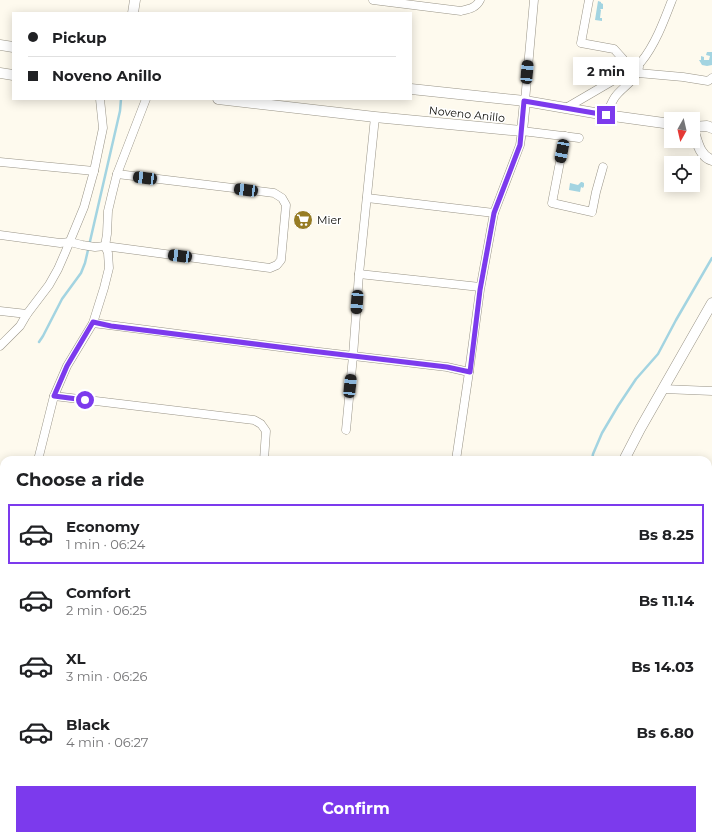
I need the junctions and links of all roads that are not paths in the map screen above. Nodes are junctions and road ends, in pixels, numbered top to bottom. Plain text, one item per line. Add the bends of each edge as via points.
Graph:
1 (135, 0) edge
2 (373, 0) edge
3 (480, 0) edge
4 (534, 0) edge
5 (589, 0) edge
6 (672, 0) edge
7 (133, 12) edge
8 (0, 45) edge
9 (12, 47) edge
10 (635, 71) junction
11 (0, 73) edge
12 (12, 75) edge
13 (712, 78) edge
14 (412, 89) edge
15 (100, 100) edge
16 (146, 100) edge
17 (227, 100) edge
18 (524, 101) junction
19 (566, 108) junction
20 (606, 115) junction
21 (375, 117) junction
22 (664, 123) edge
23 (700, 127) edge
24 (712, 128) edge
25 (522, 132) junction
26 (565, 136) junction
27 (579, 138) dead end
28 (700, 147) edge
29 (712, 160) edge
30 (0, 162) edge
31 (603, 167) dead end
32 (94, 171) junction
33 (117, 174) junction
34 (367, 198) junction
35 (494, 213) junction
36 (0, 235) edge
37 (70, 242) junction
38 (105, 246) junction
39 (359, 274) junction
40 (480, 287) junction
41 (712, 303) edge
42 (0, 311) edge
43 (27, 314) junction
44 (93, 322) junction
45 (0, 346) edge
46 (353, 356) junction
47 (470, 372) junction
48 (663, 389) junction
49 (712, 391) edge
50 (54, 396) junction
51 (346, 430) dead end
52 (39, 456) edge
53 (264, 456) edge
54 (457, 456) edge
55 (626, 456) edge

1 - 7 street
2 - 3 street via 461,11 478,5
4 - 18 street
5 - 10 street via 581,42 614,48
6 - 10 street via 649,50
8 - 9 street
10 - 13 street via 708,82
10 - 19 street
10 - 20 street via 632,81 615,98
11 - 12 street
14 - 18 street, Noveno Anillo
15 - 32 street via 103,128
16 - 33 street
17 - 21 street, Noveno Anillo
18 - 19 street, Noveno Anillo
18 - 25 street
19 - 20 street, Noveno Anillo
20 - 22 street, Noveno Anillo
21 - 25 street, Noveno Anillo
21 - 34 street
23 - 24 street
25 - 26 street
25 - 35 street via 520,145
26 - 27 street
26 - 31 street via 552,203 592,212
28 - 29 street via 702,153
30 - 32 street
32 - 37 street via 84,207
33 - 38 street via 108,211
33 - 38 street via 274,193 282,198 286,205 281,260 270,268
34 - 35 street
34 - 39 street
35 - 40 street
36 - 37 street
37 - 38 street via 82,246
37 - 43 street via 58,269
38 - 44 street via 109,268
39 - 40 street
39 - 46 street
40 - 47 street
41 - 48 street
42 - 43 street
43 - 45 street via 20,326
44 - 46 street
44 - 50 street via 67,366
46 - 47 street
46 - 51 street
47 - 54 street
48 - 49 street
48 - 55 street
50 - 52 street
50 - 53 street via 254,420 266,431

